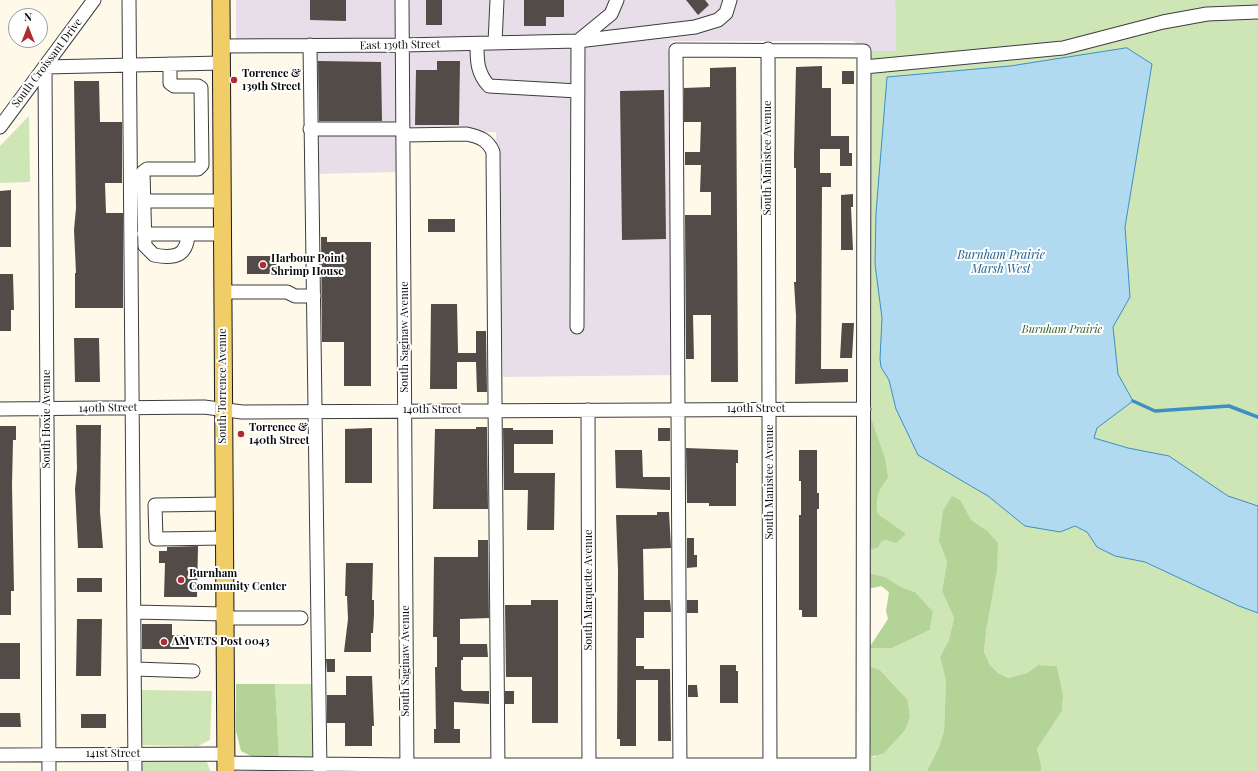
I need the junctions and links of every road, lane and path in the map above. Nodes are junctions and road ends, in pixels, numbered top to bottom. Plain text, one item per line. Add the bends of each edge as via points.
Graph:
1 (94, 0) edge
2 (130, 0) edge
3 (221, 0) edge
4 (402, 0) edge
5 (497, 0) edge
6 (617, 0) edge
7 (730, 0) edge
8 (1258, 12) edge
9 (578, 41) junction
10 (495, 43) junction
11 (477, 44) junction
12 (310, 45) junction
13 (403, 45) junction
14 (221, 46) junction
15 (768, 49) junction
16 (221, 63) junction
17 (170, 64) junction
18 (130, 65) junction
19 (45, 67) junction
20 (864, 67) junction
21 (578, 91) junction
22 (0, 127) edge
23 (310, 130) junction
24 (403, 132) junction
25 (144, 201) junction
26 (222, 201) junction
27 (140, 227) junction
28 (188, 234) junction
29 (222, 234) junction
30 (223, 292) junction
31 (314, 296) junction
32 (577, 327) dead end
33 (47, 408) junction
34 (133, 408) junction
35 (0, 409) edge
36 (223, 409) junction
37 (678, 409) junction
38 (770, 409) junction
39 (864, 409) junction
40 (496, 410) junction
41 (588, 410) junction
42 (316, 411) junction
43 (405, 411) junction
44 (224, 504) junction
45 (224, 538) junction
46 (134, 612) junction
47 (225, 616) junction
48 (301, 618) dead end
49 (134, 669) junction
50 (193, 671) dead end
51 (49, 754) junction
52 (135, 754) junction
53 (0, 755) edge
54 (225, 763) edge
55 (320, 768) edge
56 (407, 768) edge
57 (498, 768) edge
58 (589, 768) edge
59 (680, 768) edge
60 (770, 768) edge
61 (863, 768) edge
62 (49, 771) edge
63 (135, 771) edge

1 - 19 street, South Croissant Drive
2 - 18 street
3 - 14 main road, South Torrence Avenue
4 - 13 street, South Saginaw Avenue
5 - 10 street
6 - 9 street via 612,14
7 - 9 street, East 139th Street via 726,13 718,20 695,27
8 - 20 street via 1206,14 1162,22 1063,48
9 - 10 street, East 139th Street
9 - 21 street
10 - 11 street, East 139th Street
11 - 13 street, East 139th Street
11 - 21 street via 478,70 482,80 489,86
12 - 13 street, East 139th Street
12 - 14 street, East 139th Street
12 - 23 street
13 - 24 street, South Saginaw Avenue
14 - 16 main road, South Torrence Avenue
15 - 20 street via 864,50
15 - 37 street via 676,50
15 - 38 street, South Manistee Avenue
16 - 17 street
16 - 26 main road, South Torrence Avenue
17 - 18 street
17 - 25 street via 170,83 174,86 201,88 202,165 198,169 147,169 144,172
18 - 19 street
18 - 27 street
19 - 22 street, South Croissant Drive
19 - 33 street, South Hoxie Avenue
20 - 39 street
21 - 32 street
23 - 24 street
23 - 31 street
24 - 40 street via 467,134 490,144 493,152
24 - 43 street, South Saginaw Avenue
25 - 26 street
25 - 27 street
26 - 29 main road, South Torrence Avenue
27 - 28 street
27 - 28 street via 148,251 160,257 181,254 188,245
27 - 34 street
28 - 29 street
29 - 30 main road, South Torrence Avenue
30 - 31 street via 287,292 295,296
30 - 36 main road, South Torrence Avenue
31 - 42 street
33 - 34 street, 140th Street
33 - 35 street, 140th Street
33 - 51 street, South Hoxie Avenue
34 - 36 street, 140th Street
34 - 46 street
36 - 42 street, 140th Street via 242,412
36 - 44 main road, South Torrence Avenue
37 - 38 street, 140th Street
37 - 41 street, 140th Street
37 - 59 street
38 - 39 street, 140th Street
38 - 60 street, South Manistee Avenue
39 - 61 street
40 - 41 street, 140th Street
40 - 43 street, 140th Street
40 - 57 street
41 - 58 street, South Marquette Avenue
42 - 43 street, 140th Street
42 - 55 street
43 - 56 street, South Saginaw Avenue
44 - 45 main road, South Torrence Avenue
44 - 45 street via 155,506 156,538
45 - 47 main road, South Torrence Avenue
46 - 47 street
46 - 49 street
47 - 48 street
47 - 54 main road, South Torrence Avenue
49 - 50 street
49 - 52 street
51 - 52 street, 141st Street
51 - 53 street, 141st Street
51 - 62 street, South Hoxie Avenue
52 - 54 street, 141st Street
52 - 63 street
54 - 55 street, 141st Street
55 - 56 street, 141st Street
56 - 57 street, 141st Street
57 - 58 street, 141st Street
58 - 59 street, 141st Street
59 - 60 street, 141st Street
60 - 61 street, 141st Street

